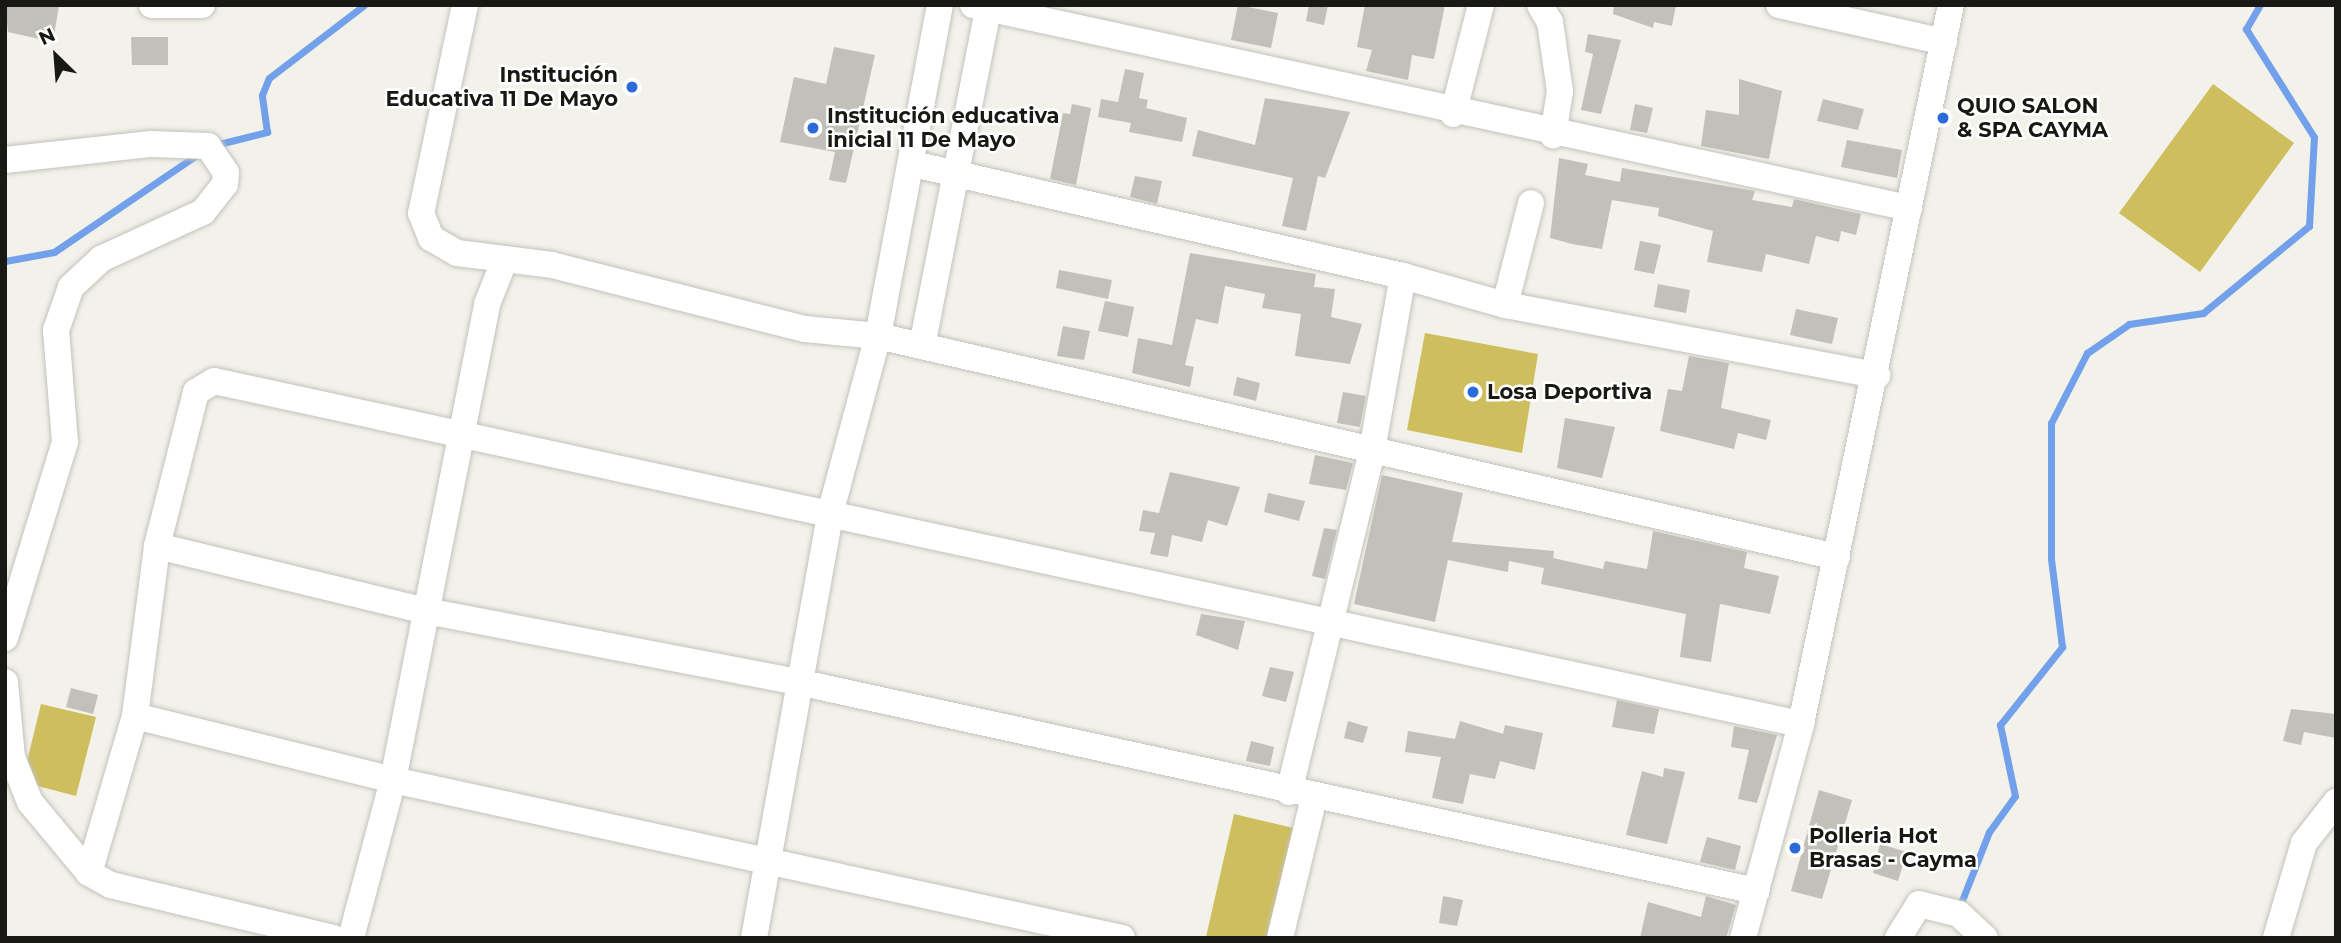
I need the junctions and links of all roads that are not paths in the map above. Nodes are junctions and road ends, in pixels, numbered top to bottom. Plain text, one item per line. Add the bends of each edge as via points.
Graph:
1 (152, 5) edge
2 (202, 5) edge
3 (465, 5) edge
4 (940, 5) edge
5 (1482, 5) edge
6 (1540, 5) edge
7 (1779, 5) edge
8 (1951, 5) edge
9 (984, 6) edge
10 (1944, 42) junction
11 (1453, 114) junction
12 (1553, 135) junction
13 (5, 160) edge
14 (913, 164) junction
15 (959, 174) junction
16 (1531, 203) dead end
17 (1909, 208) junction
18 (505, 259) junction
19 (1403, 276) junction
20 (1505, 305) junction
21 (878, 336) junction
22 (922, 346) junction
23 (1877, 374) junction
24 (459, 435) junction
25 (1372, 451) junction
26 (831, 510) junction
27 (157, 546) junction
28 (1837, 557) junction
29 (426, 611) junction
30 (1334, 622) junction
31 (5, 638) edge
32 (5, 682) edge
33 (798, 682) junction
34 (135, 716) junction
35 (1801, 724) junction
36 (393, 780) junction
37 (1302, 795) junction
38 (2336, 802) edge
39 (766, 862) junction
40 (89, 873) junction
41 (1756, 891) junction
42 (333, 938) edge
43 (351, 938) edge
44 (754, 938) edge
45 (1122, 938) edge
46 (1280, 938) edge
47 (1743, 938) edge
48 (1898, 938) edge
49 (1985, 938) edge
50 (2276, 938) edge

1 - 2 street
3 - 18 street via 421,213 431,238 457,253
4 - 14 street
5 - 11 street
6 - 12 street via 1550,22 1560,91
7 - 10 street
8 - 10 street
9 - 11 street
9 - 15 street
10 - 17 street
11 - 12 street
12 - 17 street
13 - 31 street via 151,144 208,146 226,173 225,184 203,212 101,259 71,287 56,330 65,442
14 - 15 street
14 - 21 street
15 - 19 street
15 - 22 street
16 - 20 street
17 - 23 street
18 - 21 street via 552,265 805,329
18 - 24 street via 488,304
19 - 20 street
19 - 25 street
20 - 23 street
21 - 22 street
21 - 26 street
22 - 25 street
23 - 28 street
24 - 26 street
24 - 27 street via 214,381 195,391
24 - 29 street
25 - 28 street
25 - 30 street
26 - 30 street
26 - 33 street
27 - 29 street
27 - 34 street
28 - 35 street
29 - 33 street
29 - 36 street
30 - 35 street
30 - 37 street
32 - 40 street via 12,757 30,802
33 - 37 street
33 - 39 street
34 - 36 street
34 - 40 street
35 - 41 street
36 - 39 street
36 - 43 street
37 - 41 street
37 - 46 street
38 - 50 street via 2304,843
39 - 44 street
39 - 45 street
40 - 42 street via 111,885
41 - 47 street
48 - 49 street via 1919,904 1959,914

